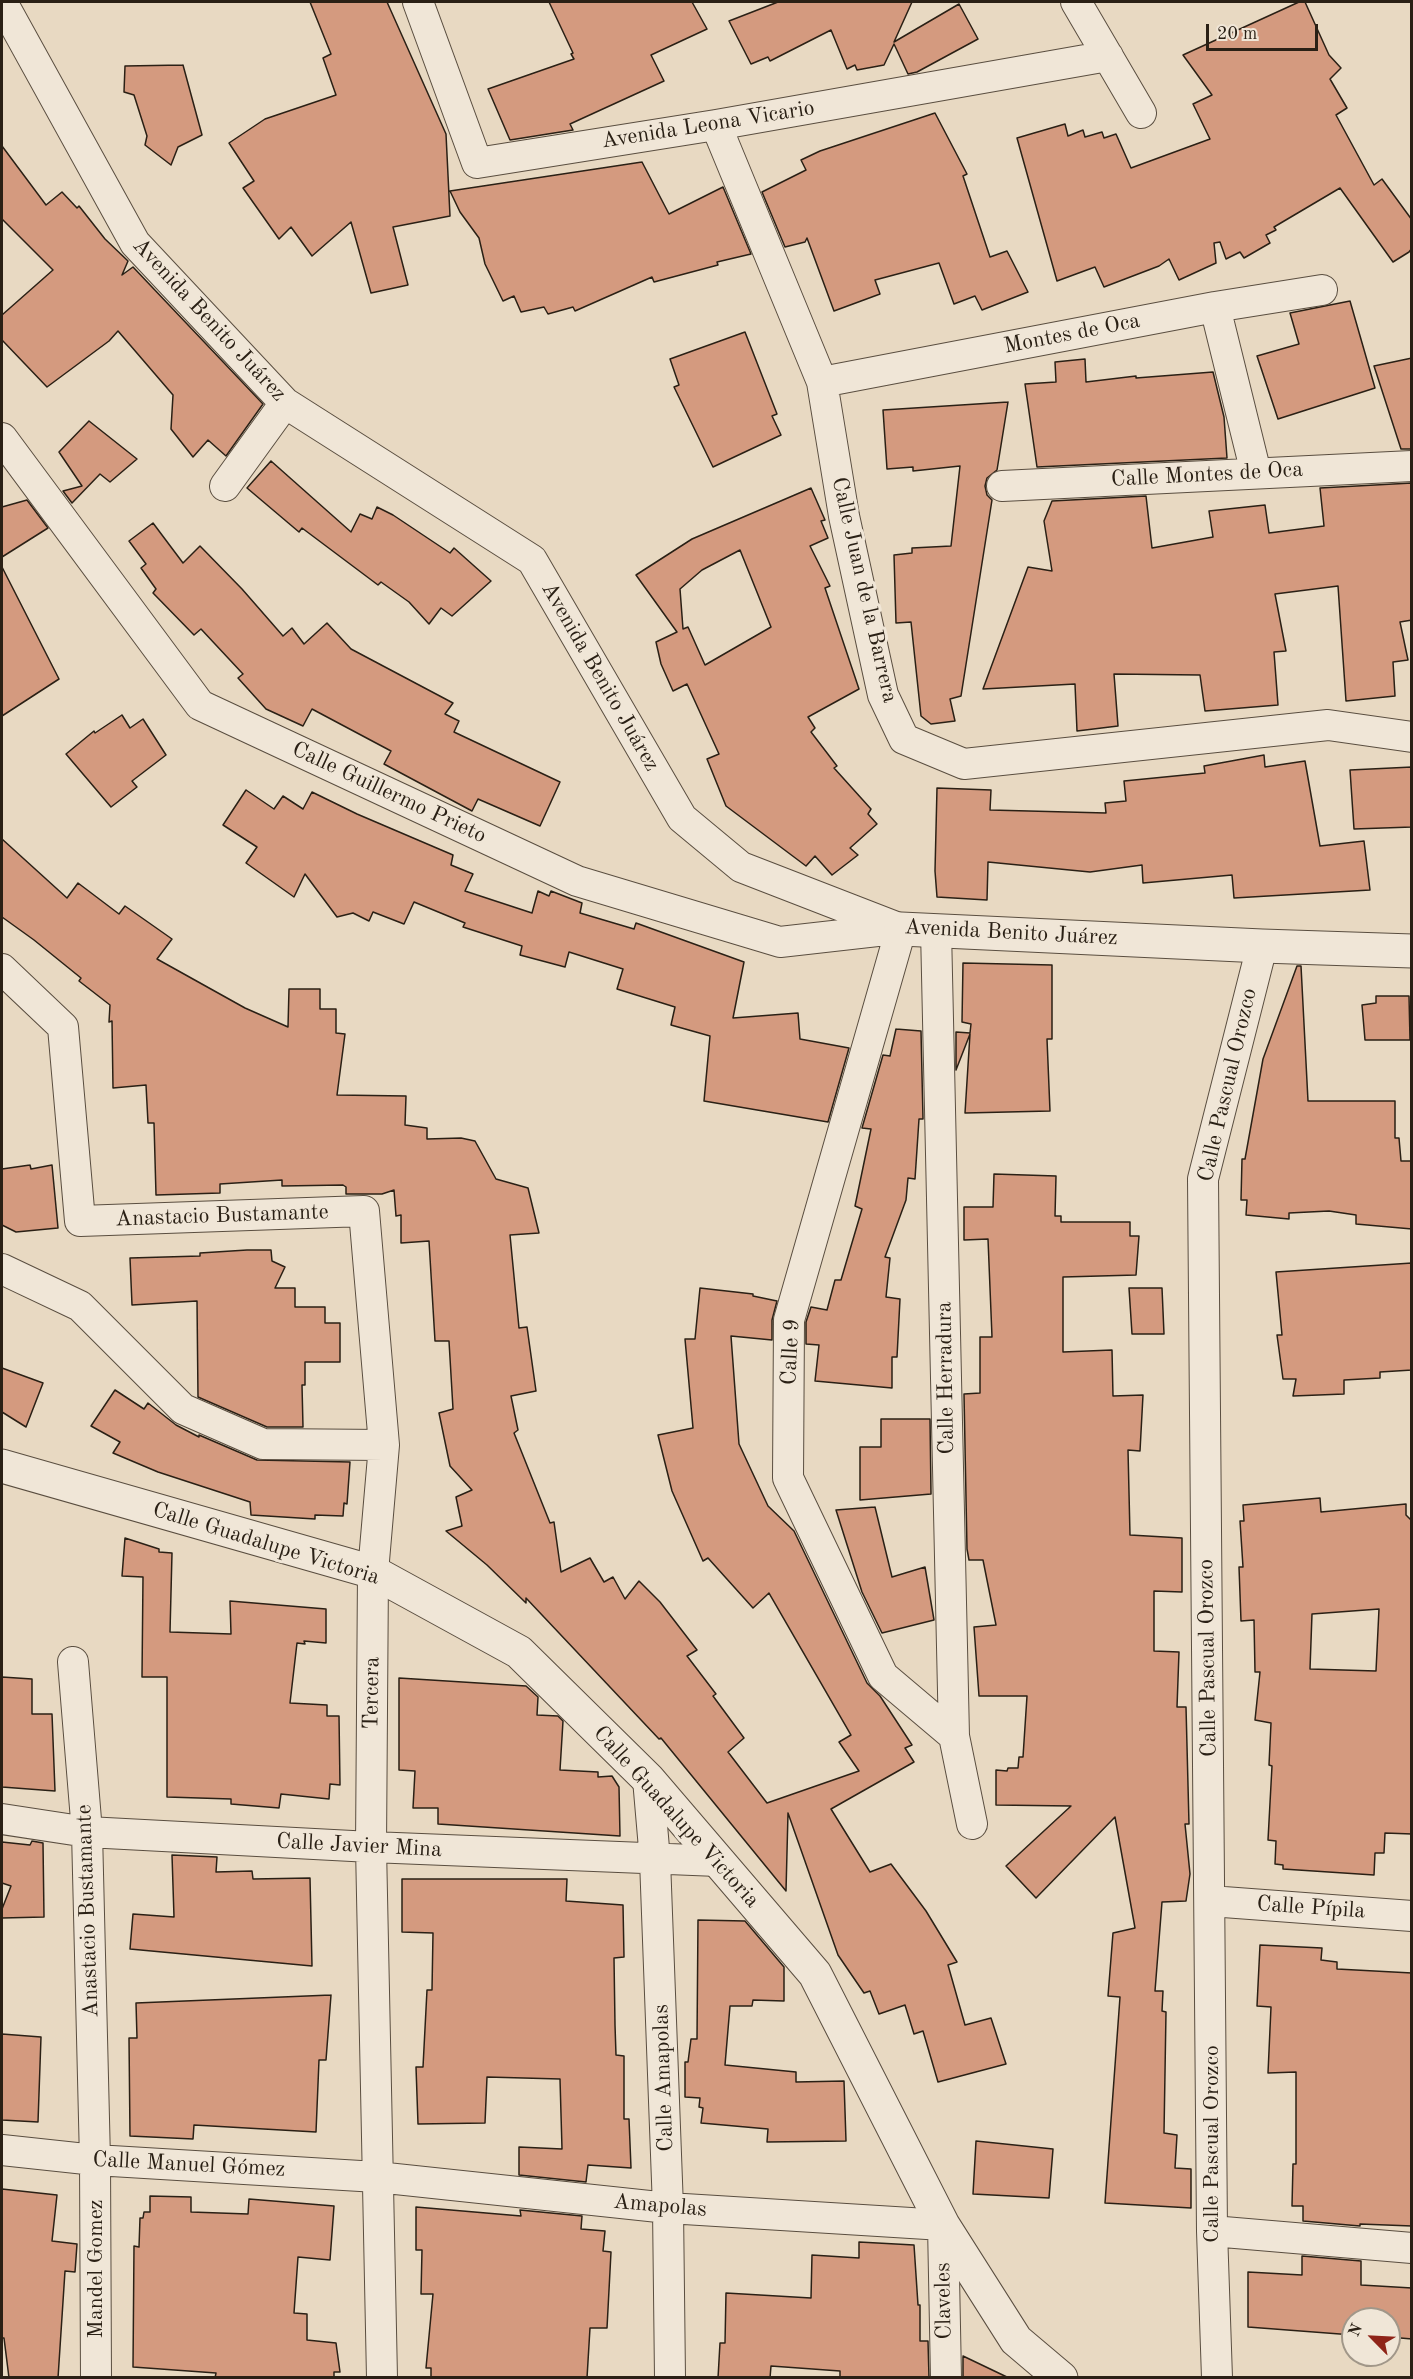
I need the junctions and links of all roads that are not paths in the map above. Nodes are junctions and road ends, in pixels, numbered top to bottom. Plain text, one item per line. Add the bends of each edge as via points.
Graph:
1 (2, 2) edge
2 (418, 2) edge
3 (1076, 2) edge
4 (1108, 56) junction
5 (1140, 113) dead end
6 (716, 125) junction
7 (1322, 290) dead end
8 (1215, 307) junction
9 (822, 382) junction
10 (285, 403) junction
11 (2, 438) edge
12 (1412, 466) edge
13 (1256, 473) junction
14 (225, 486) dead end
15 (1002, 486) dead end
16 (1412, 737) edge
17 (901, 929) junction
18 (936, 930) junction
19 (1262, 946) junction
20 (1412, 951) edge
21 (2, 969) edge
22 (364, 1212) joint
23 (2, 1269) edge
24 (384, 1445) junction
25 (2, 1466) edge
26 (373, 1572) junction
27 (73, 1662) dead end
28 (954, 1736) junction
29 (648, 1779) junction
30 (2, 1819) edge
31 (972, 1824) dead end
32 (87, 1832) junction
33 (371, 1847) junction
34 (655, 1860) junction
35 (718, 1861) junction
36 (1210, 1901) junction
37 (1412, 1916) edge
38 (2, 2150) edge
39 (95, 2160) junction
40 (377, 2177) junction
41 (668, 2208) junction
42 (943, 2225) junction
43 (1212, 2231) junction
44 (1412, 2248) edge
45 (96, 2378) edge
46 (382, 2378) edge
47 (670, 2378) edge
48 (946, 2378) edge
49 (1061, 2378) edge
50 (1217, 2378) edge

1 - 10 street, Avenida Benito Juárez via 135,243
2 - 6 street, Avenida Leona Vicario via 477,163
3 - 4 street
4 - 5 street
4 - 6 street, Avenida Leona Vicario
6 - 9 street, Calle Juan de la Barrera
7 - 8 street, Montes de Oca
8 - 9 street, Montes de Oca
8 - 13 street
9 - 16 street, Calle Juan de la Barrera via 844,516 883,695 904,739 964,764 1329,725
10 - 14 street
10 - 17 street, Avenida Benito Juárez via 532,560 682,818 741,867
11 - 17 street, Calle Guillermo Prieto via 200,705 577,881 780,942
12 - 13 street, Calle Montes de Oca
13 - 15 street, Calle Montes de Oca
17 - 18 street, Avenida Benito Juárez
17 - 28 street, Calle 9 via 789,1320 788,1478 883,1676
18 - 19 street, Avenida Benito Juárez
18 - 28 street, Calle Herradura
19 - 20 street, Avenida Benito Juárez
19 - 36 street, Calle Pascual Orozco via 1203,1179
21 - 22 street, Anastacio Bustamante via 63,1027 80,1221
22 - 24 street, Tercera
23 - 24 street via 80,1306 183,1409 263,1444
24 - 26 street, Tercera
25 - 26 street, Calle Guadalupe Victoria
26 - 29 street, Calle Guadalupe Victoria via 519,1653
26 - 33 street, Tercera
27 - 32 street, Anastacio Bustamante
28 - 31 street, Calle Herradura
29 - 34 street, Calle Amapolas
29 - 35 street, Calle Guadalupe Victoria
30 - 32 street, Calle Javier Mina
32 - 33 street, Calle Javier Mina
32 - 39 street, Anastacio Bustamante
33 - 34 street, Calle Javier Mina
33 - 40 street, Tercera
34 - 35 street, Calle Javier Mina
34 - 41 street, Calle Amapolas
35 - 42 street, Calle Guadalupe Victoria via 816,1974
36 - 37 street, Calle Pípila
36 - 43 street, Calle Pascual Orozco
38 - 39 street, Calle Manuel Gómez
39 - 40 street, Calle Manuel Gómez
39 - 45 street, Mandel Gomez
40 - 41 street, Amapolas
40 - 46 street, Tercera
41 - 42 street, Amapolas
41 - 47 street, Calle Amapolas
42 - 48 street, Claveles
42 - 49 street, Calle Guadalupe Victoria via 1016,2340
43 - 44 street
43 - 50 street, Calle Pascual Orozco

